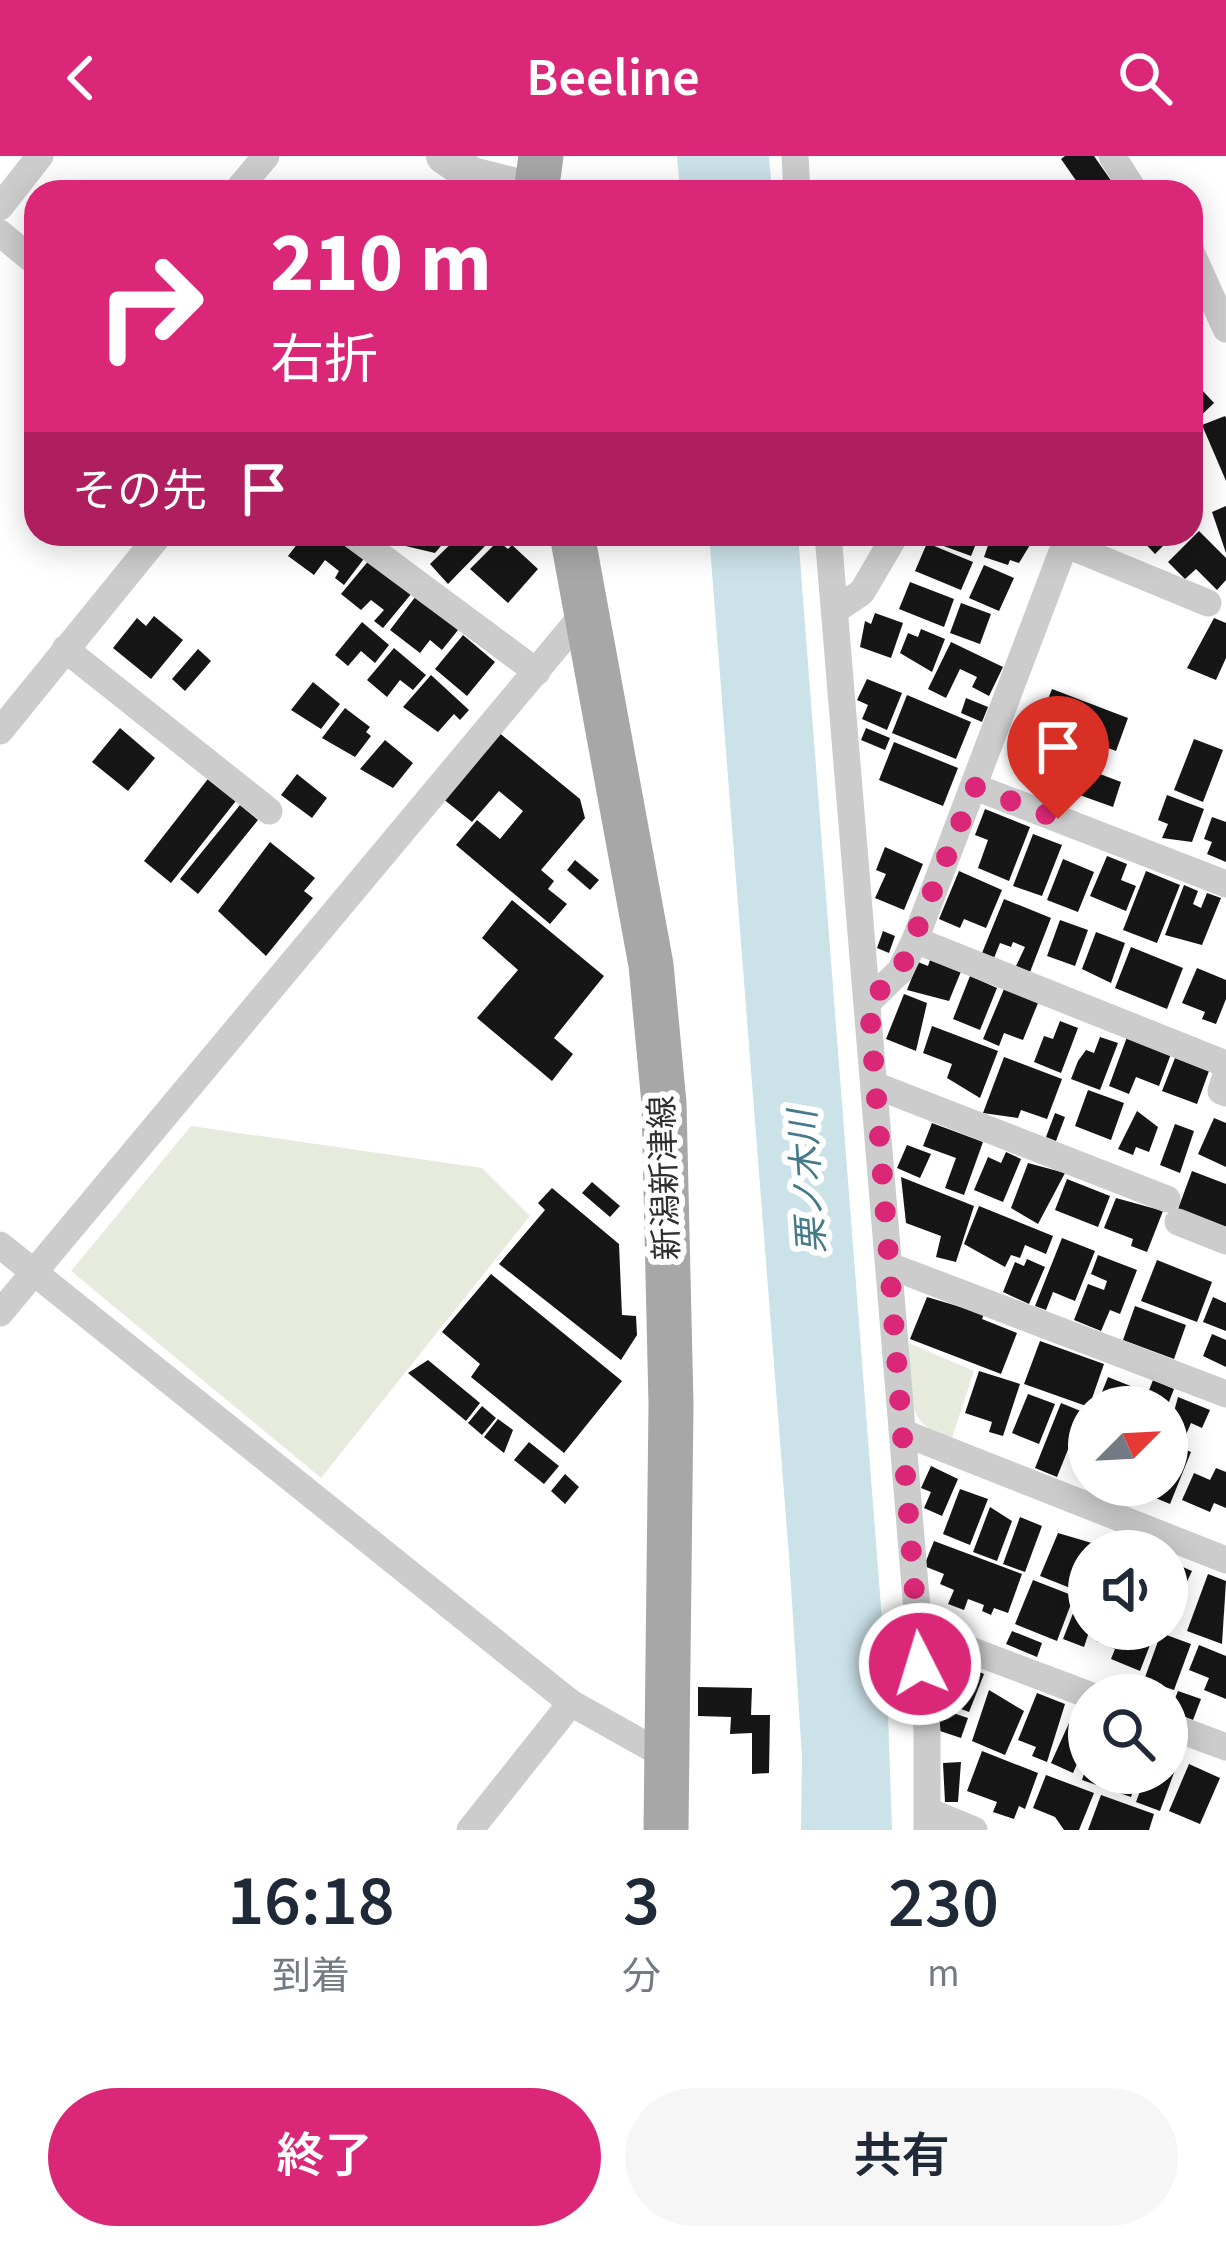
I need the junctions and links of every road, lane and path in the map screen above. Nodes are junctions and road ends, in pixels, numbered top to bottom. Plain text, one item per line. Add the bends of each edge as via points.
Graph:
1 (40, 156) edge
2 (266, 156) edge
3 (246, 180) edge
4 (0, 207) edge
5 (0, 233) edge
6 (24, 253) edge
7 (1203, 278) edge
8 (1226, 329) edge
9 (150, 546) edge
10 (368, 546) edge
11 (574, 546) edge
12 (830, 546) edge
13 (889, 546) edge
14 (1061, 546) edge
15 (1080, 546) edge
16 (1208, 604) dead end
17 (837, 609) junction
18 (587, 610) junction
19 (65, 649) junction
20 (537, 672) junction
21 (0, 730) edge
22 (975, 787) junction
23 (269, 812) dead end
24 (1226, 884) edge
25 (915, 940) junction
26 (869, 1001) junction
27 (1226, 1064) edge
28 (1226, 1075) edge
29 (877, 1086) junction
30 (1226, 1093) edge
31 (1226, 1240) edge
32 (0, 1246) edge
33 (890, 1266) junction
34 (34, 1271) junction
35 (0, 1313) edge
36 (1226, 1394) edge
37 (904, 1433) junction
38 (1226, 1560) edge
39 (917, 1630) junction
40 (1068, 1687) edge
41 (571, 1703) junction
42 (1188, 1733) edge
43 (1226, 1747) edge
44 (669, 1758) junction
45 (927, 1821) edge
46 (470, 1830) edge
47 (666, 1830) edge
48 (974, 1830) edge

1 - 4 street
2 - 3 street
5 - 6 street
7 - 8 street
9 - 19 street
10 - 20 street
11 - 18 main road, 新潟新津線
12 - 17 street
13 - 17 street via 862,592
14 - 22 street
15 - 16 street
17 - 26 street
18 - 20 street
18 - 44 main road, 新潟新津線 via 651,965 664,1103
19 - 21 street
19 - 23 street
20 - 34 street
22 - 24 street
22 - 25 street
25 - 26 street via 900,971
25 - 27 street
26 - 29 street
28 - 30 street
29 - 31 street
29 - 33 street
32 - 34 street
33 - 36 street
33 - 37 street
34 - 35 street
34 - 41 street
37 - 38 street
37 - 39 street
39 - 40 street
39 - 45 street
41 - 44 street
41 - 46 street
42 - 43 street
44 - 47 main road, 新潟新津線
45 - 48 street

